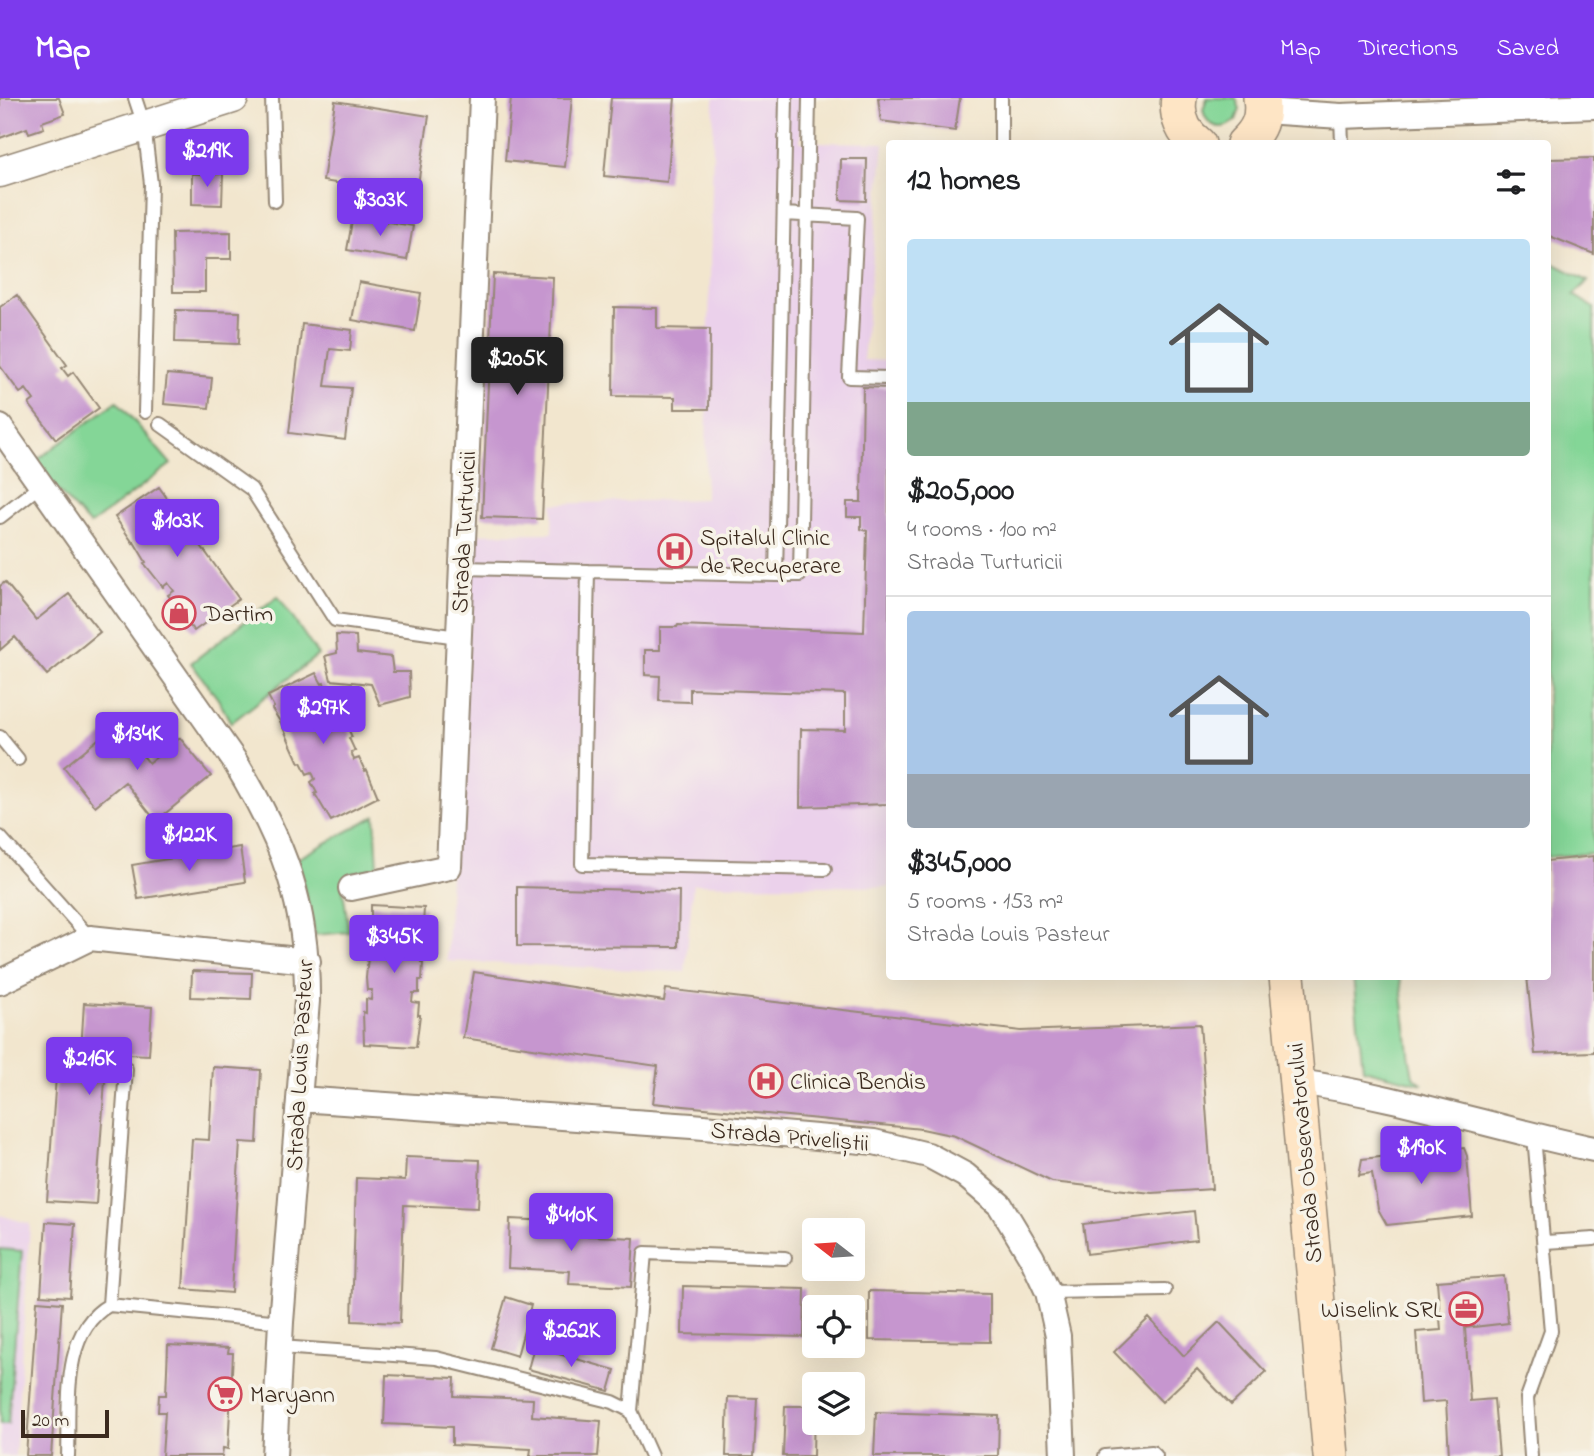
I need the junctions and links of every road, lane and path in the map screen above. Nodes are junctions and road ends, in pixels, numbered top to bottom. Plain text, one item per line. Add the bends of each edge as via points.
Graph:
1 (233, 98) edge
2 (272, 98) edge
3 (482, 98) edge
4 (786, 98) edge
5 (808, 98) edge
6 (1001, 98) edge
7 (1594, 106) edge
8 (1356, 110) edge
9 (140, 111) edge
10 (1257, 124) edge
11 (1001, 140) edge
12 (1344, 140) edge
13 (0, 172) edge
14 (275, 201) dead end
15 (784, 214) junction
16 (806, 215) junction
17 (781, 347) junction
18 (803, 348) junction
19 (886, 378) edge
20 (145, 412) dead end
21 (160, 424) dead end
22 (0, 427) edge
23 (41, 485) junction
24 (0, 517) edge
25 (461, 568) junction
26 (588, 571) junction
27 (776, 575) junction
28 (458, 637) junction
29 (0, 737) edge
30 (18, 759) dead end
31 (0, 837) edge
32 (825, 869) dead end
33 (351, 888) dead end
34 (90, 938) junction
35 (307, 961) junction
36 (1287, 980) edge
37 (0, 982) edge
38 (126, 1069) dead end
39 (1298, 1082) junction
40 (299, 1099) junction
41 (1534, 1136) junction
42 (1594, 1149) edge
43 (1594, 1239) edge
44 (1545, 1241) junction
45 (785, 1258) dead end
46 (1165, 1290) dead end
47 (1048, 1293) junction
48 (109, 1305) junction
49 (281, 1322) junction
50 (280, 1347) junction
51 (631, 1411) junction
52 (68, 1456) edge
53 (274, 1456) edge
54 (651, 1456) edge
55 (1063, 1456) edge
56 (1105, 1456) edge
57 (1156, 1456) edge
58 (1331, 1456) edge
59 (1531, 1456) edge

1 - 9 street
2 - 14 lane
3 - 25 street, Strada Turturicii
4 - 15 lane
5 - 16 lane
6 - 11 lane
7 - 8 street
8 - 10 street
8 - 12 lane
9 - 13 street
9 - 20 lane via 151,184
15 - 16 lane
15 - 17 lane
16 - 18 lane
16 - 19 lane via 857,218 849,377
17 - 18 lane
17 - 27 lane
18 - 27 lane via 800,575
21 - 28 lane via 251,489 335,620
22 - 23 street, Strada Louis Pasteur
23 - 24 lane
23 - 35 street, Strada Louis Pasteur via 261,804 296,890
25 - 26 lane
25 - 28 street, Strada Turturicii
26 - 27 lane
26 - 32 lane via 582,864
28 - 33 street, Strada Turturicii via 449,867
29 - 30 lane
31 - 34 lane
34 - 35 street
34 - 37 street
35 - 40 street, Strada Louis Pasteur
36 - 39 main road, Strada Observatorului
38 - 48 lane
39 - 41 street via 1343,1088
39 - 58 main road, Strada Observatorului
40 - 47 street, Strada Priveliștii via 874,1142 928,1155 965,1175 1000,1205
40 - 49 street, Strada Louis Pasteur
41 - 42 street
41 - 44 lane
43 - 44 lane
44 - 59 lane via 1551,1331 1527,1398
45 - 51 lane via 645,1253
46 - 47 lane
47 - 55 street, Strada Priveliștii via 1058,1336
48 - 49 lane
48 - 52 lane via 91,1320 77,1342
49 - 50 street, Strada Louis Pasteur
50 - 51 lane via 436,1358 613,1402
50 - 53 street, Strada Louis Pasteur
51 - 54 lane
56 - 57 lane via 1152,1452

